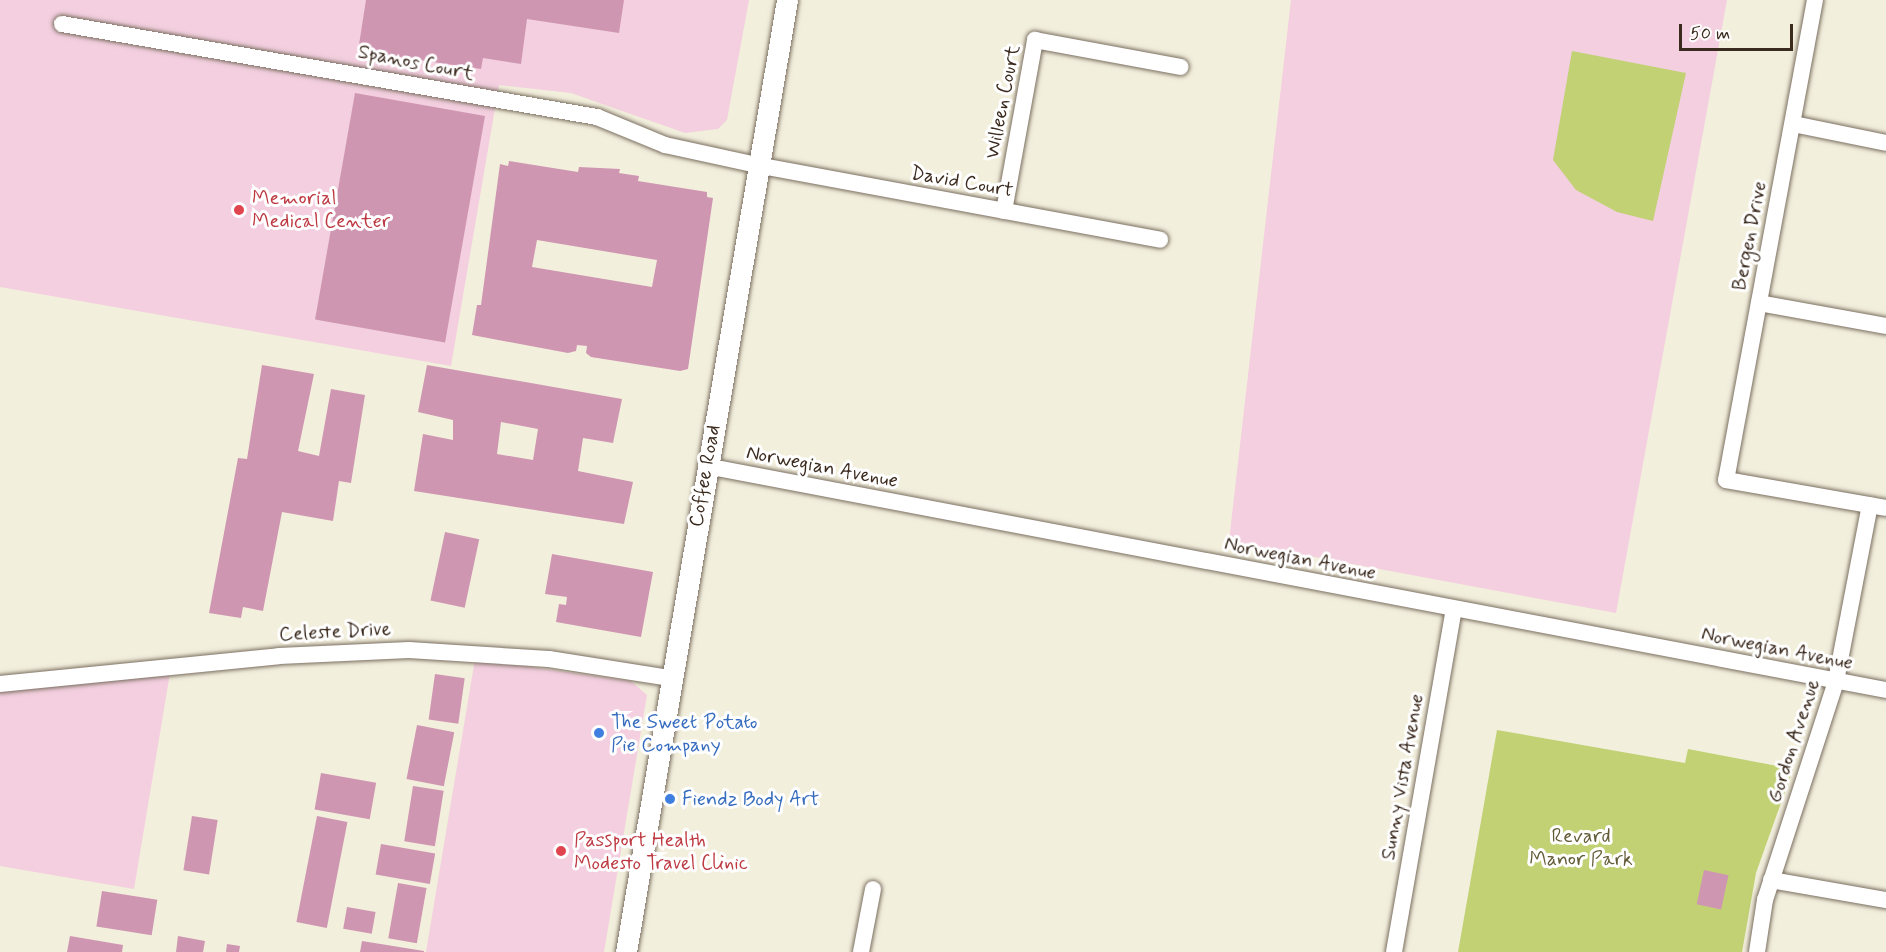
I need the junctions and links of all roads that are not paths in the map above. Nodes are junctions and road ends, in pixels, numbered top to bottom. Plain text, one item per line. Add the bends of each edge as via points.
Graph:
1 (787, 0) edge
2 (1815, 0) edge
3 (62, 24) dead end
4 (1182, 67) dead end
5 (1793, 124) junction
6 (1886, 143) edge
7 (757, 165) junction
8 (1004, 211) junction
9 (1160, 240) dead end
10 (1759, 303) junction
11 (1886, 326) edge
12 (706, 466) junction
13 (1878, 506) edge
14 (1454, 609) junction
15 (671, 678) junction
16 (1836, 681) junction
17 (0, 684) edge
18 (1886, 690) edge
19 (1771, 880) junction
20 (873, 889) dead end
21 (1886, 900) edge
22 (626, 952) edge
23 (861, 952) edge
24 (1394, 952) edge
25 (1756, 952) edge

1 - 7 main road, Coffee Road
2 - 5 street, Bergen Drive
3 - 7 street, Spanos Court via 597,117 665,145
4 - 8 street, Willeen Court via 1035,40
5 - 6 street
5 - 10 street, Bergen Drive
7 - 8 street, David Court
7 - 12 main road, Coffee Road
8 - 9 street, David Court
10 - 11 street
10 - 13 street, Bergen Drive via 1726,480
12 - 14 street, Norwegian Avenue
12 - 15 main road, Coffee Road
13 - 16 street, Gordon Avenue
14 - 16 street, Norwegian Avenue
14 - 24 street, Sunny Vista Avenue
15 - 17 street, Celeste Drive via 549,659 409,650 279,656
15 - 22 main road, Coffee Road
16 - 18 street, Norwegian Avenue
16 - 19 street, Gordon Avenue
19 - 21 street
19 - 25 street, Gordon Avenue
20 - 23 street

